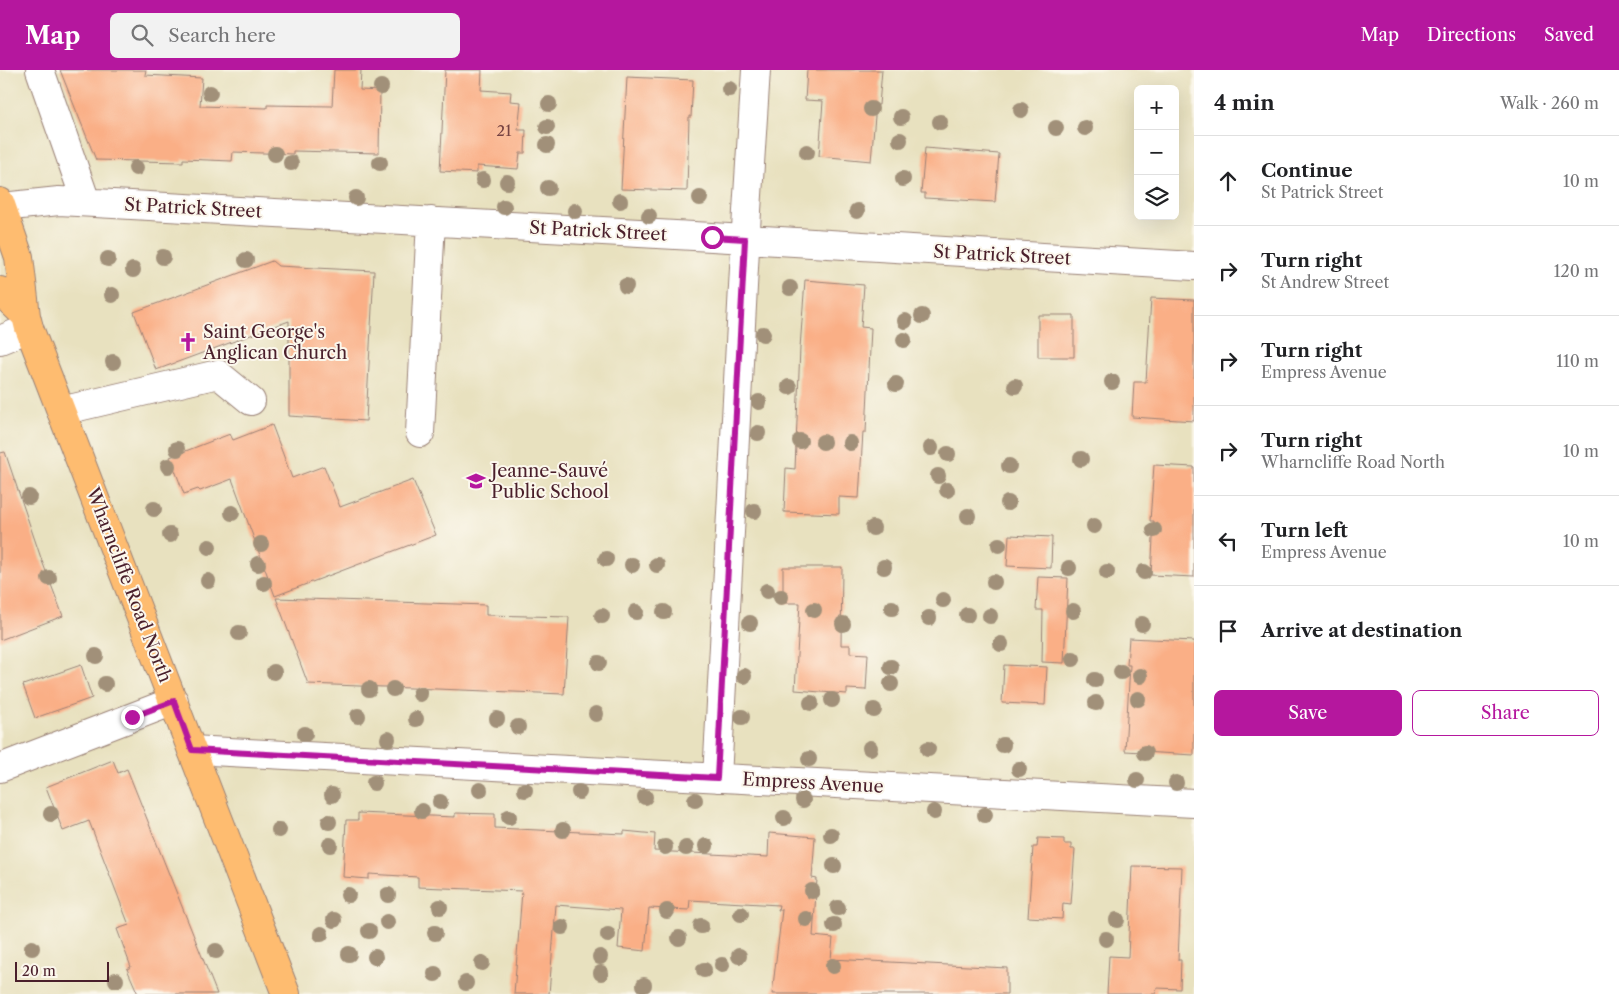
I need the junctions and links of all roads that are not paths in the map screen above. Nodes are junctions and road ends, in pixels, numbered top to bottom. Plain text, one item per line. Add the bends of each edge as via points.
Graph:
1 (40, 70) edge
2 (756, 70) edge
3 (86, 202) junction
4 (1, 205) edge
5 (430, 222) junction
6 (745, 239) junction
7 (1194, 266) edge
8 (0, 291) edge
9 (28, 322) junction
10 (0, 340) edge
11 (251, 401) dead end
12 (61, 411) junction
13 (420, 433) dead end
14 (174, 701) junction
15 (192, 750) junction
16 (0, 768) edge
17 (717, 778) junction
18 (1194, 803) edge
19 (286, 994) edge

1 - 3 street
2 - 6 street
3 - 4 street, St Patrick Street
3 - 5 street, St Patrick Street
4 - 9 main road, Wharncliffe Road North via 19,257
5 - 6 street, St Patrick Street
5 - 13 street
6 - 7 street, St Patrick Street
6 - 17 street
8 - 9 main road, Wharncliffe Road North
9 - 10 street
9 - 12 main road, Wharncliffe Road North
11 - 12 street via 218,374
12 - 14 main road, Wharncliffe Road North
14 - 15 main road, Wharncliffe Road North
14 - 16 street
15 - 17 street, Empress Avenue
15 - 19 main road, Wharncliffe Road North
17 - 18 street, Empress Avenue

